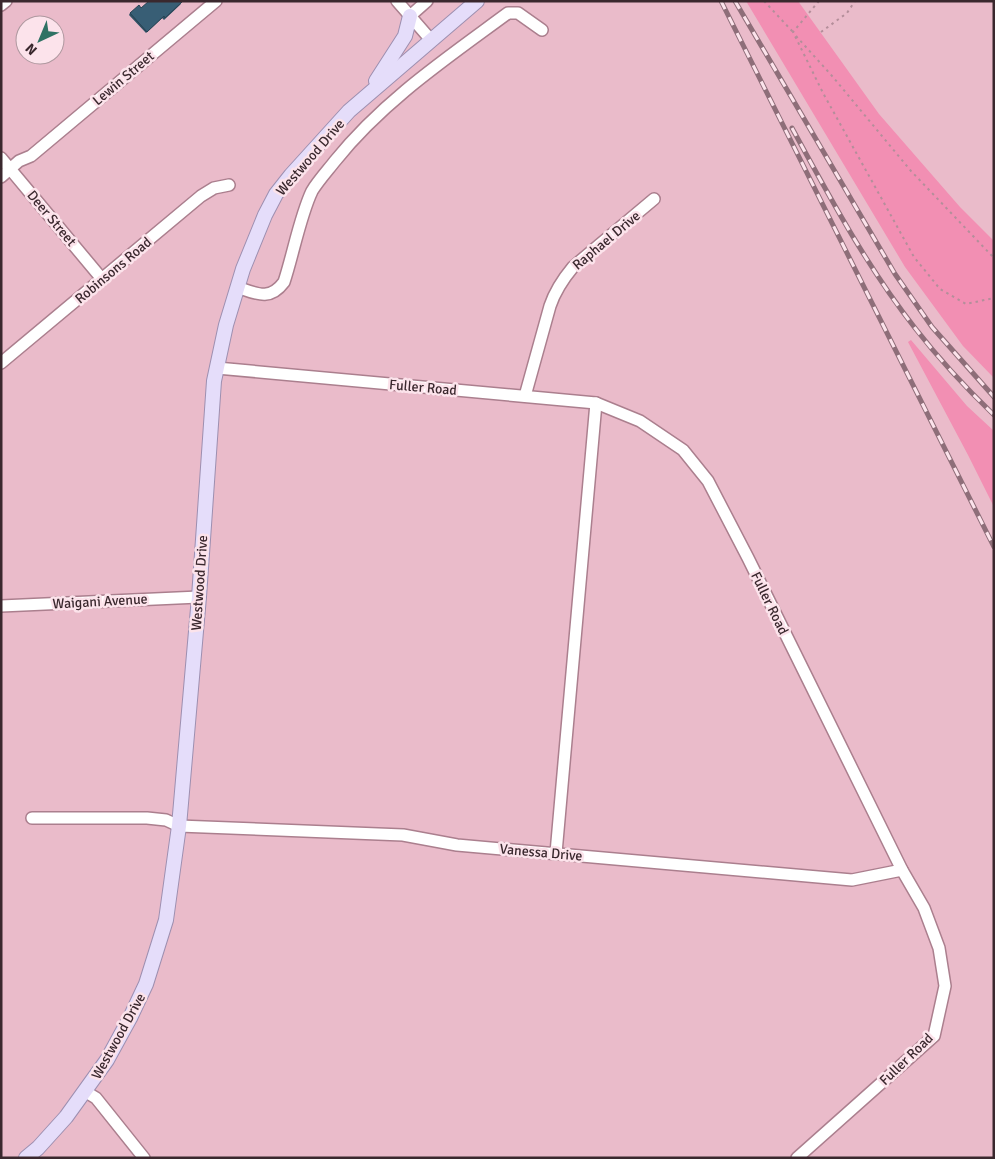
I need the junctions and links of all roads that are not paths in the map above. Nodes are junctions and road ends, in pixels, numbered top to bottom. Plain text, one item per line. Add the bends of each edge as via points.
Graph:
1 (6, 1) edge
2 (216, 1) edge
3 (397, 1) edge
4 (427, 1) edge
5 (477, 1) edge
6 (1, 5) edge
7 (410, 16) junction
8 (542, 30) dead end
9 (431, 40) junction
10 (357, 104) junction
11 (1, 158) edge
12 (13, 171) junction
13 (1, 177) edge
14 (1, 183) edge
15 (229, 185) dead end
16 (654, 200) dead end
17 (102, 279) junction
18 (237, 287) junction
19 (1, 363) edge
20 (217, 368) junction
21 (525, 396) junction
22 (596, 403) junction
23 (199, 597) junction
24 (1, 606) edge
25 (32, 818) dead end
26 (179, 826) junction
27 (556, 853) junction
28 (902, 870) junction
29 (86, 1092) junction
30 (26, 1158) edge
31 (144, 1158) edge
32 (797, 1158) edge

1 - 6 street
2 - 12 street, Lewin Street via 31,156 19,162
3 - 7 street
4 - 7 street
5 - 9 main road
7 - 9 street
7 - 10 main road via 399,48
8 - 18 street via 518,13 508,13 372,119 313,191 284,282 277,291 256,294
9 - 10 main road, Westwood Drive
10 - 18 main road, Westwood Drive via 276,194
11 - 12 street, Deer Street
12 - 13 street, Lewin Street
12 - 14 street, Lewin Street
12 - 17 street, Deer Street
15 - 17 street, Robinsons Road via 214,188 201,196
16 - 21 street, Raphael Drive via 564,277 550,306
17 - 19 street, Robinsons Road
18 - 20 main road, Westwood Drive
20 - 21 street, Fuller Road
20 - 23 main road, Westwood Drive
21 - 22 street, Fuller Road
22 - 27 street
22 - 28 street, Fuller Road via 640,421 683,450 708,481
23 - 24 street, Waigani Avenue
23 - 26 main road, Westwood Drive
25 - 26 street, Vanessa Drive via 147,818 166,820
26 - 27 street, Vanessa Drive via 402,835 457,845
26 - 29 main road, Westwood Drive via 166,920 146,984 107,1060
27 - 28 street, Vanessa Drive via 852,880
28 - 32 street, Fuller Road via 924,908 938,948 945,986 934,1036
29 - 30 main road, Westwood Drive
29 - 31 street via 96,1098

